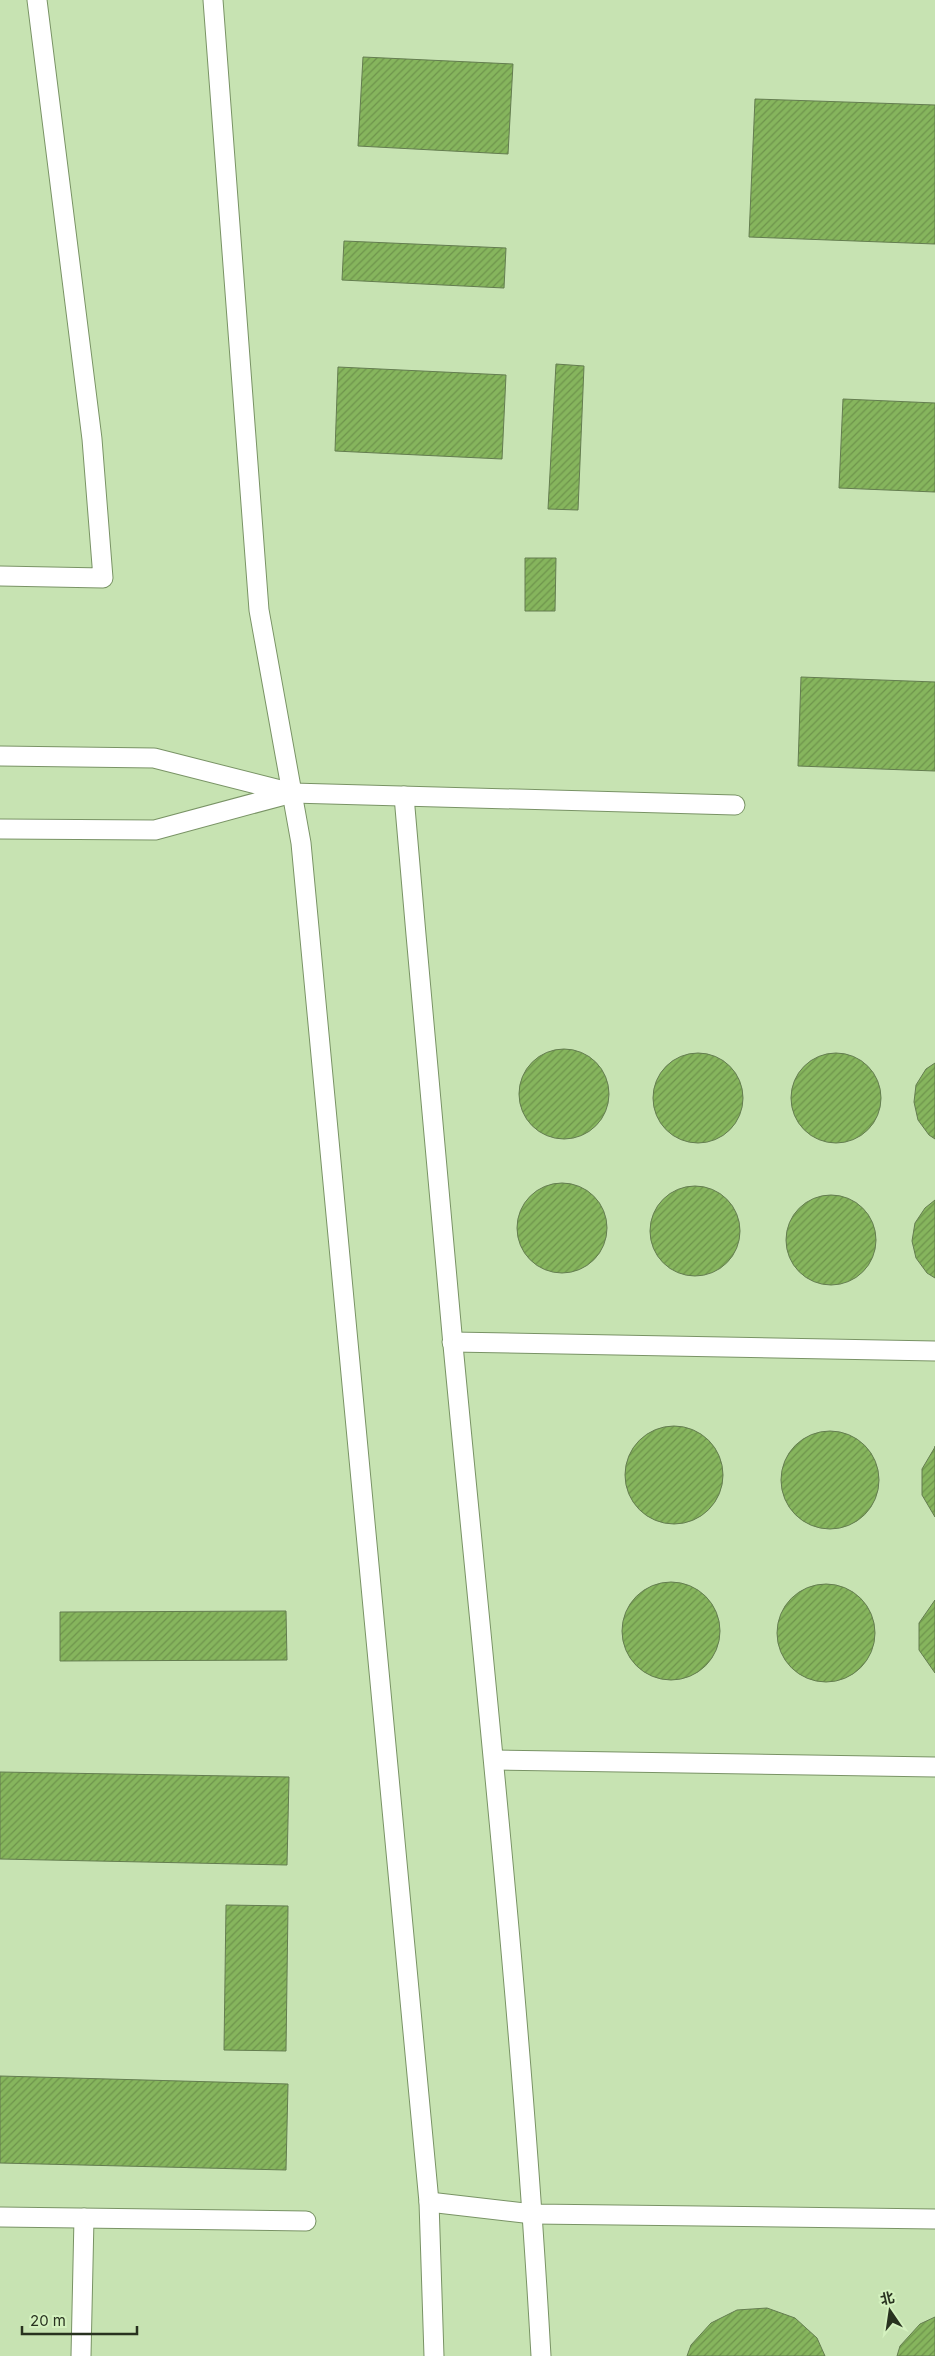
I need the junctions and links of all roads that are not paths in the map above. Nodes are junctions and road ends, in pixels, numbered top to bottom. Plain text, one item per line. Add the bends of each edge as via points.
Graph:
1 (37, 0) edge
2 (214, 0) edge
3 (0, 576) edge
4 (0, 756) edge
5 (292, 793) junction
6 (404, 796) junction
7 (735, 805) dead end
8 (0, 829) edge
9 (452, 1342) junction
10 (935, 1351) edge
11 (494, 1760) junction
12 (935, 1767) edge
13 (429, 2202) junction
14 (533, 2214) junction
15 (0, 2216) edge
16 (84, 2218) junction
17 (935, 2219) edge
18 (306, 2221) dead end
19 (81, 2356) edge
20 (434, 2356) edge
21 (541, 2356) edge

1 - 3 lane via 92,440 103,578
2 - 5 lane via 259,610
4 - 5 lane via 154,758
5 - 6 lane
5 - 8 lane via 155,830
5 - 13 lane via 302,853
6 - 7 lane
6 - 9 lane
9 - 10 lane
9 - 11 lane
11 - 12 lane
11 - 14 lane
13 - 14 lane
13 - 20 lane
14 - 17 lane
14 - 21 lane
15 - 16 lane
16 - 18 lane
16 - 19 lane

